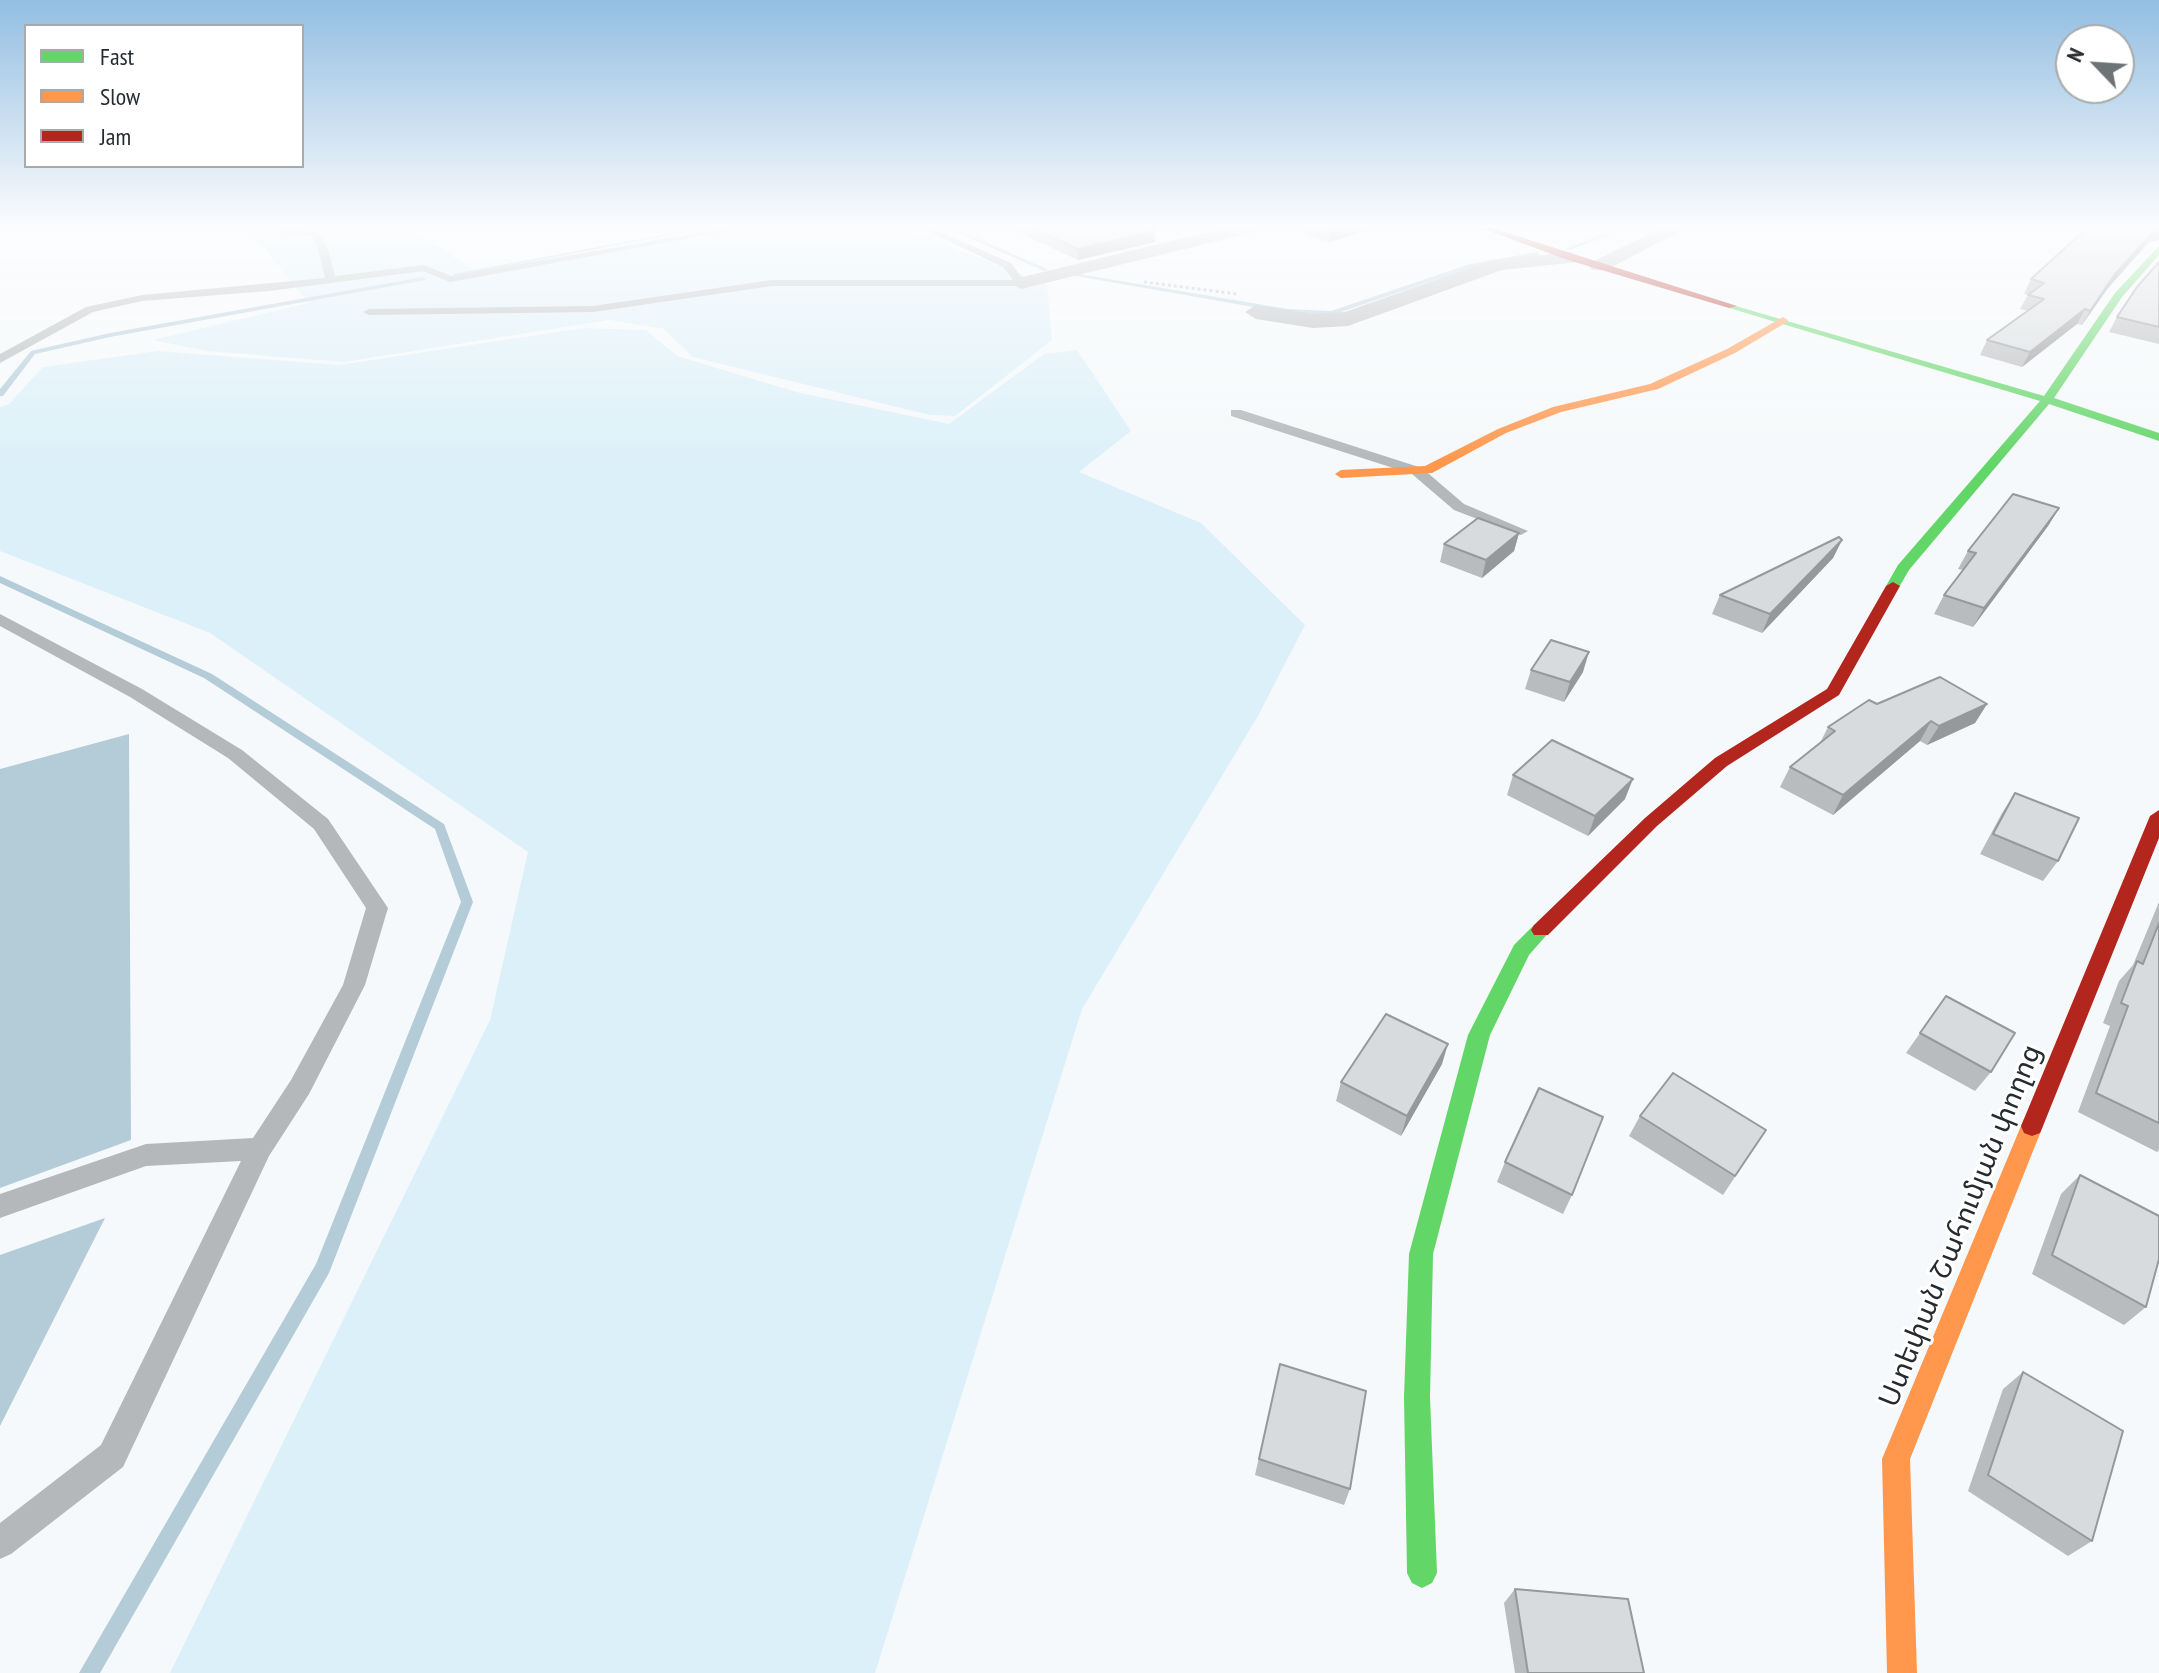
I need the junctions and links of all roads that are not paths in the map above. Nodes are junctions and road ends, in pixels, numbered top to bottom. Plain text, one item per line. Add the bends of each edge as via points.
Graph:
1 (104, 306) edge
2 (613, 306) edge
3 (1383, 306) edge
4 (1736, 306) edge
5 (2111, 306) edge
6 (369, 312) dead end
7 (1256, 312) dead end
8 (1783, 320) junction
9 (0, 359) edge
10 (2047, 400) junction
11 (1236, 413) dead end
12 (2159, 437) edge
13 (1417, 471) junction
14 (1341, 474) dead end
15 (1521, 531) edge
16 (0, 619) edge
17 (2159, 816) edge
18 (260, 1149) junction
19 (0, 1206) edge
20 (0, 1543) edge
21 (1422, 1573) dead end
22 (1902, 1673) edge

1 - 9 lane via 46,331
2 - 6 lane
3 - 7 street via 1348,319 1313,321
4 - 8 street
5 - 10 street
8 - 10 street
8 - 13 street via 1654,387 1557,409
10 - 12 street
10 - 21 street via 1903,568 1833,692 1721,762 1651,822 1521,950 1479,1035 1421,1254 1417,1397
11 - 13 lane
13 - 14 street
13 - 15 lane via 1459,507
16 - 18 lane via 235,754 321,824 377,908 354,985
17 - 22 street, Ստեփան Շահումյան փողոց via 1896,1459
18 - 19 lane via 146,1155
18 - 20 lane via 112,1456

